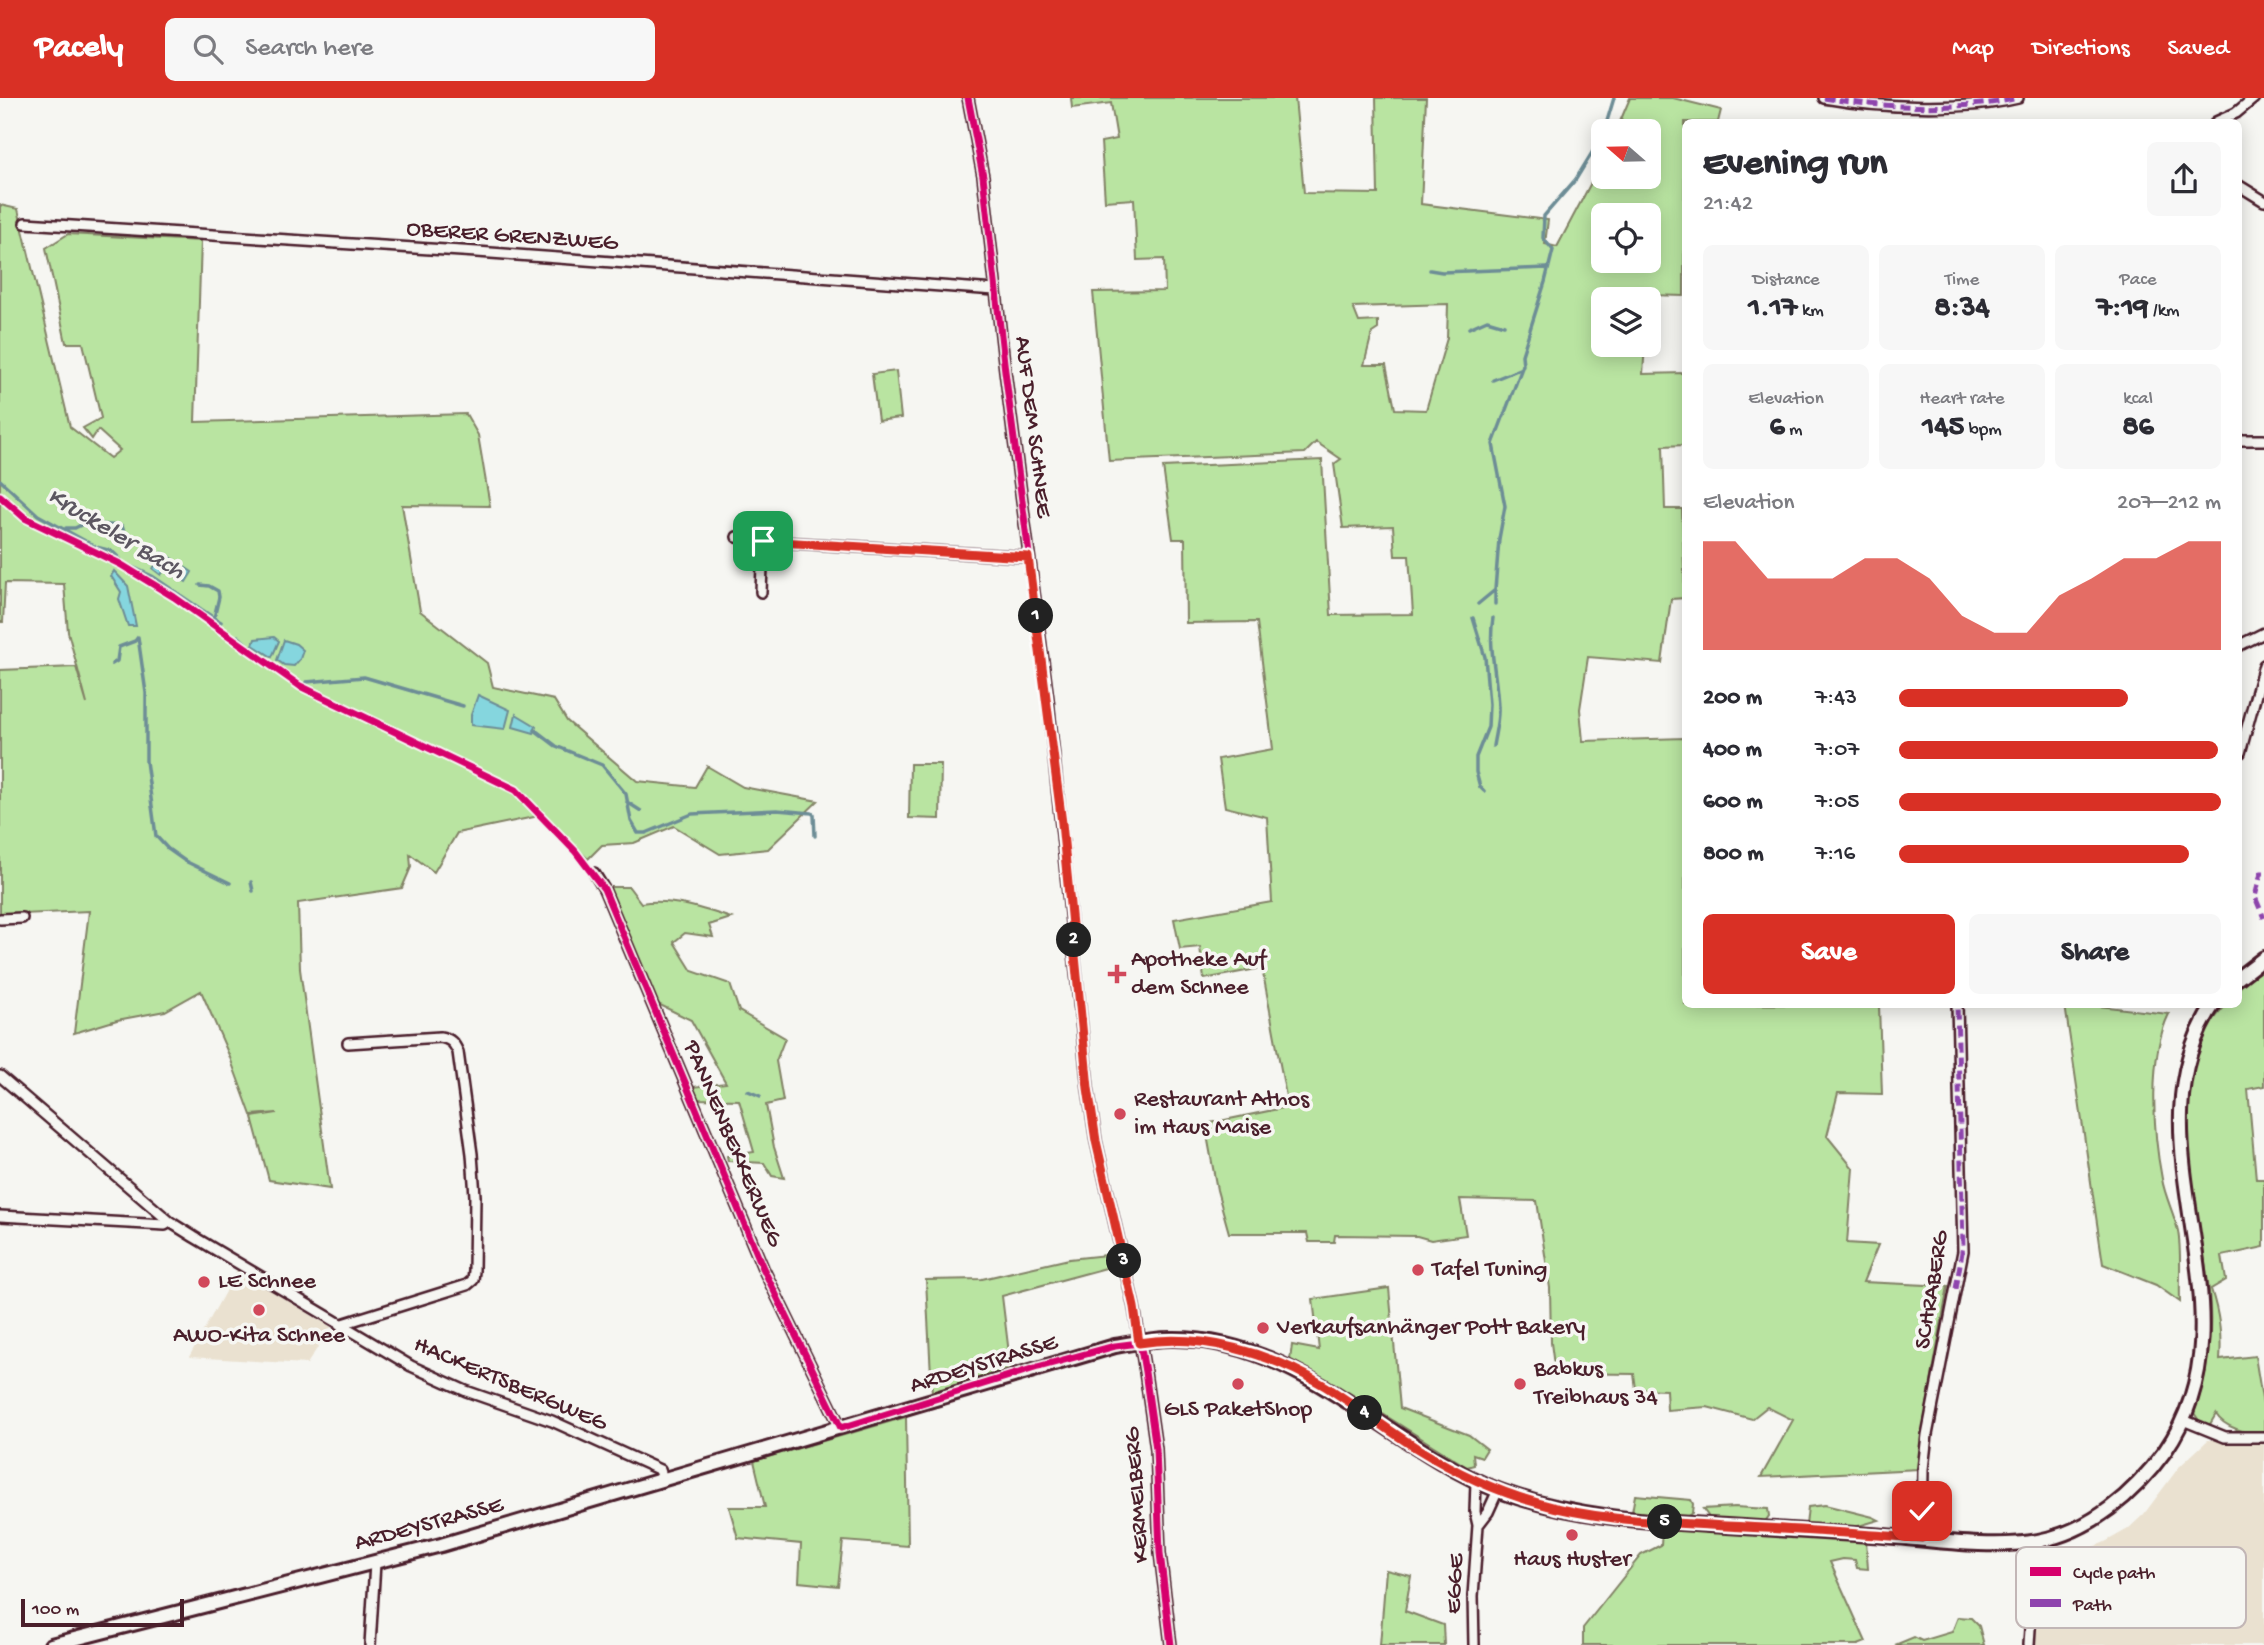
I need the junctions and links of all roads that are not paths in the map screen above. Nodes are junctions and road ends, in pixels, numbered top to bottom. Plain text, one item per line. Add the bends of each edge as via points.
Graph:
1 (968, 98) edge
2 (1824, 98) edge
3 (2018, 98) edge
4 (2254, 98) edge
5 (2223, 119) edge
6 (2242, 187) edge
7 (2264, 201) edge
8 (25, 223) dead end
9 (995, 289) junction
10 (2242, 440) edge
11 (2264, 440) edge
12 (737, 537) dead end
13 (763, 541) junction
14 (1028, 557) junction
15 (761, 592) dead end
16 (2262, 639) edge
17 (2242, 645) edge
18 (2264, 665) edge
19 (2242, 749) edge
20 (594, 873) dead end
21 (22, 918) dead end
22 (0, 919) edge
23 (2264, 958) edge
24 (2242, 975) edge
25 (1958, 1008) edge
26 (2212, 1008) edge
27 (348, 1044) dead end
28 (0, 1076) edge
29 (0, 1216) edge
30 (170, 1222) junction
31 (339, 1325) junction
32 (1139, 1343) junction
33 (2183, 1420) junction
34 (841, 1428) junction
35 (2264, 1437) edge
36 (663, 1479) junction
37 (1476, 1481) junction
38 (1498, 1490) junction
39 (1478, 1525) junction
40 (1922, 1538) junction
41 (2037, 1541) junction
42 (2038, 1547) edge
43 (375, 1563) junction
44 (51, 1645) edge
45 (370, 1645) edge
46 (1171, 1645) edge
47 (1474, 1645) edge

1 - 9 street, AUF DEM SCHNEE via 983,176
2 - 3 street via 1955,107
4 - 5 street
6 - 7 street
8 - 9 street, OBERER GRENZWEG
9 - 14 street, AUF DEM SCHNEE
10 - 11 street
12 - 13 street
13 - 14 street
13 - 15 street
14 - 32 street, AUF DEM SCHNEE via 1061,810 1088,1088
16 - 17 street
18 - 19 street
20 - 34 street, PANNENBEKKERWEG via 764,1268
21 - 22 street
23 - 24 main road
25 - 40 street, SCHRABERG via 1963,1251 1927,1436
26 - 33 main road, ARDEYSTRASSE via 2191,1048 2181,1100 2184,1167 2203,1319 2201,1362
27 - 31 street, HACKERTSBERGWEG via 440,1037 455,1044 472,1154 474,1271 467,1285
28 - 30 street, HACKERTSBERGWEG
29 - 30 street
30 - 31 street, HACKERTSBERGWEG
31 - 36 street, HACKERTSBERGWEG via 443,1382 559,1425 660,1470
32 - 34 main road, ARDEYSTRASSE via 1038,1367
32 - 37 main road, ARDEYSTRASSE via 1172,1338 1211,1343 1298,1371
32 - 46 street, KERMELBERG via 1156,1449 1160,1553
33 - 35 street via 2225,1437
33 - 41 main road, ARDEYSTRASSE via 2163,1454 2135,1487 2102,1515
34 - 36 main road, ARDEYSTRASSE
36 - 43 main road, ARDEYSTRASSE
37 - 38 main road, ARDEYSTRASSE
37 - 39 street, EGGE
38 - 39 street, EGGE
38 - 40 main road, ARDEYSTRASSE via 1563,1510 1606,1517
39 - 47 street, EGGE
40 - 41 main road, ARDEYSTRASSE via 1984,1544
41 - 42 street
43 - 44 main road, ARDEYSTRASSE
43 - 45 street

